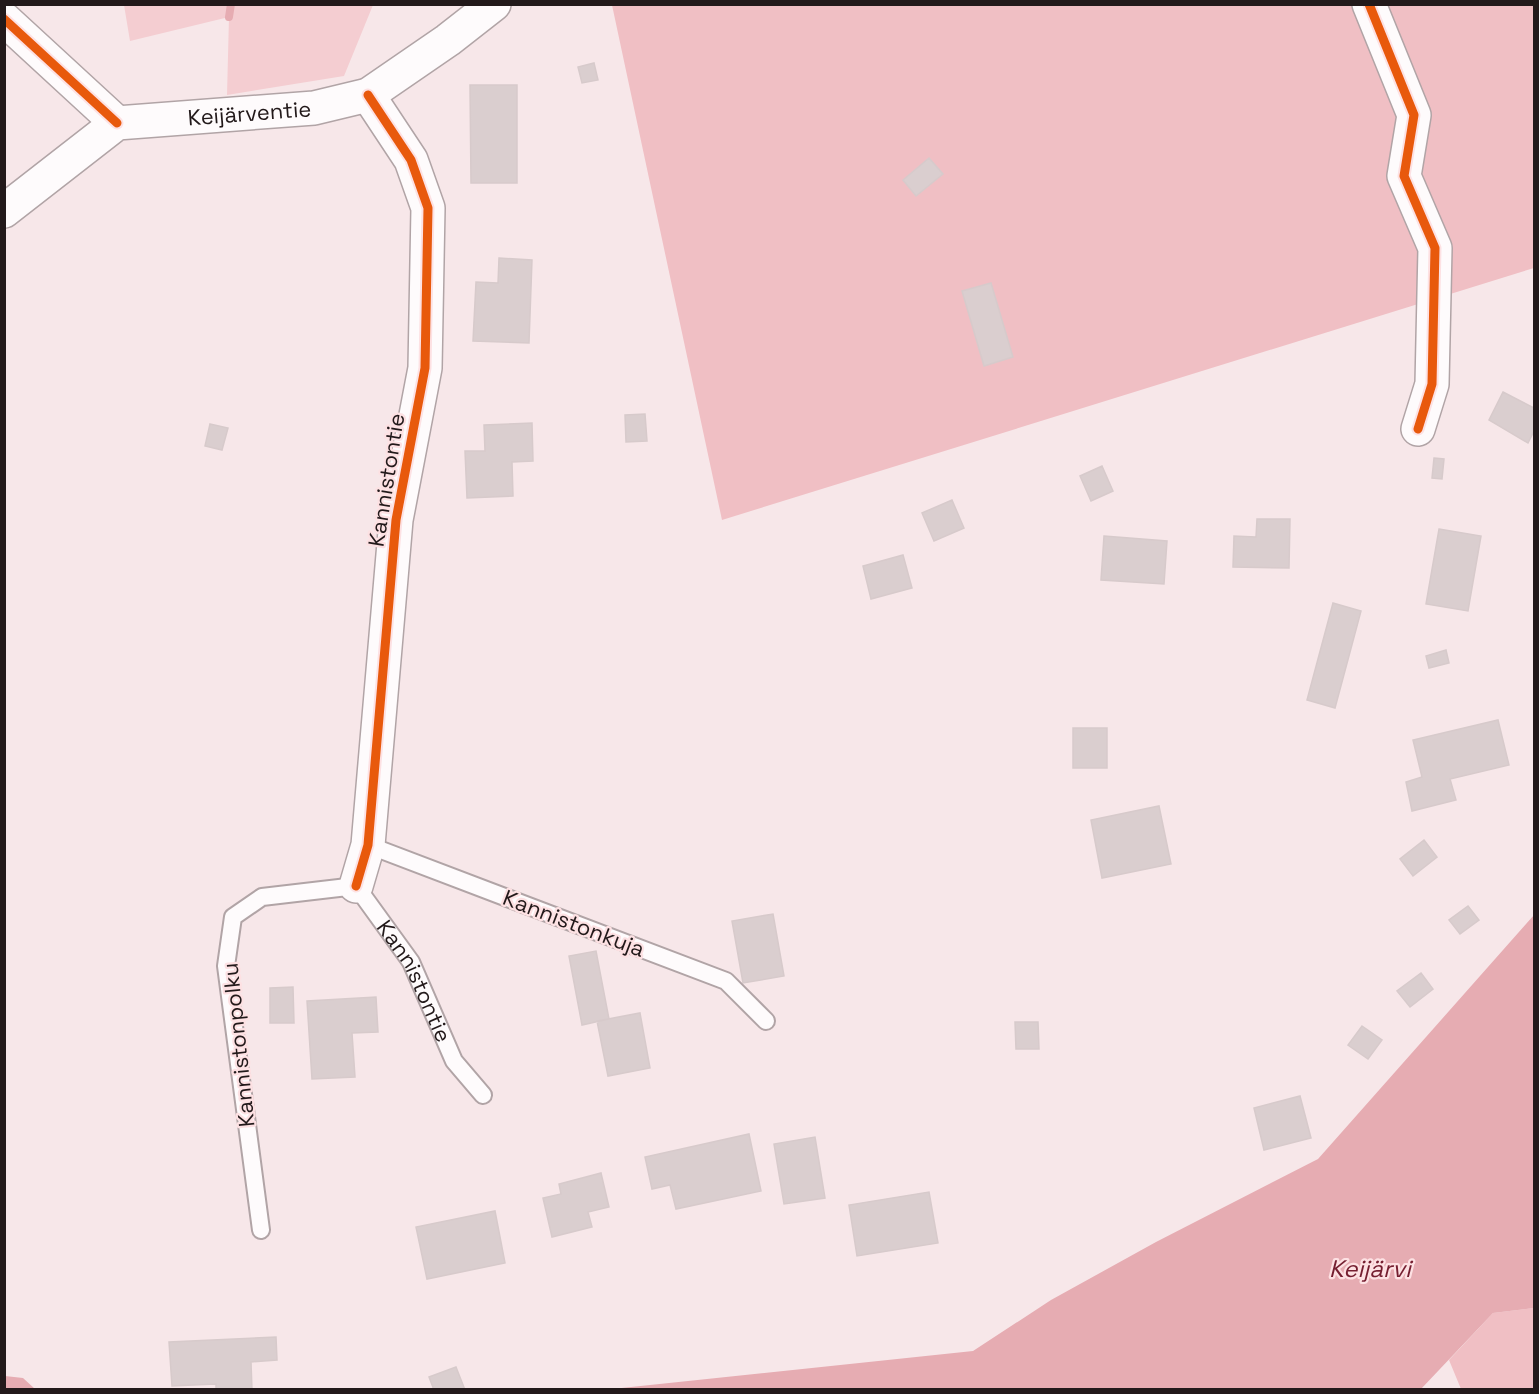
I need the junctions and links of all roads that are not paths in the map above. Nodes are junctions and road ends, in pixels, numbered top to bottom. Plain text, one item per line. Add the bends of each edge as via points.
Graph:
1 (494, 4) edge
2 (1369, 4) edge
3 (4, 19) edge
4 (368, 95) junction
5 (117, 123) junction
6 (4, 211) edge
7 (1418, 429) dead end
8 (368, 845) junction
9 (356, 886) junction
10 (766, 1022) dead end
11 (483, 1095) dead end
12 (261, 1230) dead end

1 - 4 street, Keijärventie
2 - 7 street via 1414,115 1404,176 1435,248 1432,384
3 - 5 street
4 - 5 street, Keijärventie via 314,108
4 - 8 street, Kannistontie via 411,160 428,208 424,368 396,520
5 - 6 street
8 - 9 street, Kannistontie
8 - 10 lane, Kannistonkuja via 726,981
9 - 11 lane, Kannistontie via 411,962 454,1061
9 - 12 lane, Kannistonpolku via 262,897 233,917 226,966

